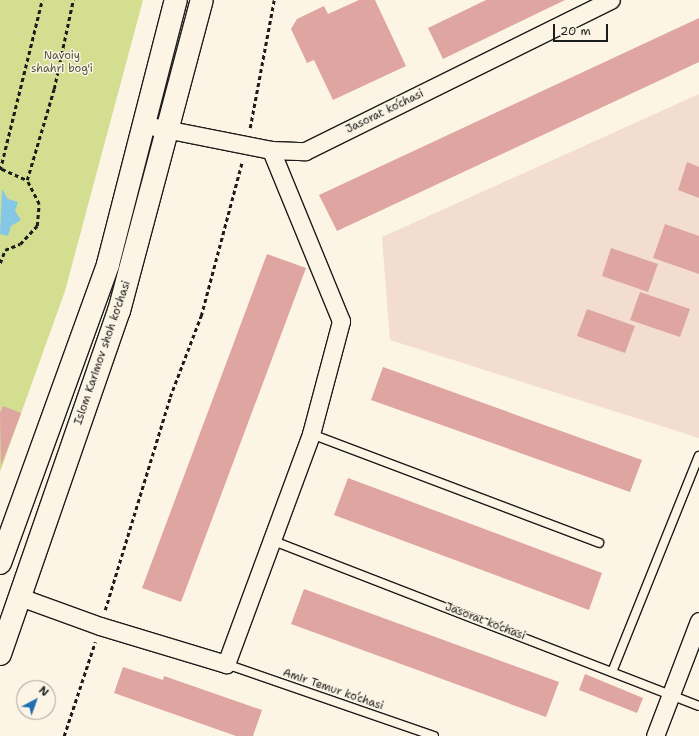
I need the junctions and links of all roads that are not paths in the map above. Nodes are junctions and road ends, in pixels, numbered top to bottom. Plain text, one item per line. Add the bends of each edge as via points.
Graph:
1 (176, 0) edge
2 (202, 0) edge
3 (611, 0) edge
4 (145, 125) junction
5 (170, 132) junction
6 (270, 150) junction
7 (311, 434) junction
8 (699, 456) edge
9 (270, 540) junction
10 (599, 543) dead end
11 (0, 564) edge
12 (20, 597) junction
13 (699, 620) edge
14 (0, 654) edge
15 (226, 664) junction
16 (612, 672) junction
17 (670, 696) junction
18 (699, 706) edge
19 (434, 736) edge
20 (655, 736) edge

1 - 4 main road
2 - 5 main road, Islom Karimov shoh ko'chasi
3 - 6 street, Jasorat ko‘chasi via 305,151
4 - 5 street, Jasorat ko‘chasi
4 - 11 main road via 91,317
5 - 6 street, Jasorat ko‘chasi
5 - 12 main road, Islom Karimov shoh ko'chasi via 119,310
6 - 7 street via 341,321
7 - 9 street
7 - 10 lane
8 - 16 lane
9 - 15 street
9 - 16 lane, Jasorat ko‘chasi
12 - 14 main road, Islom Karimov shoh ko'chasi
12 - 15 street via 100,626
13 - 17 street
15 - 19 lane, Amir Temur ko‘chasi
16 - 17 lane, Jasorat ko‘chasi
17 - 18 lane, Jasorat ko‘chasi
17 - 20 street

